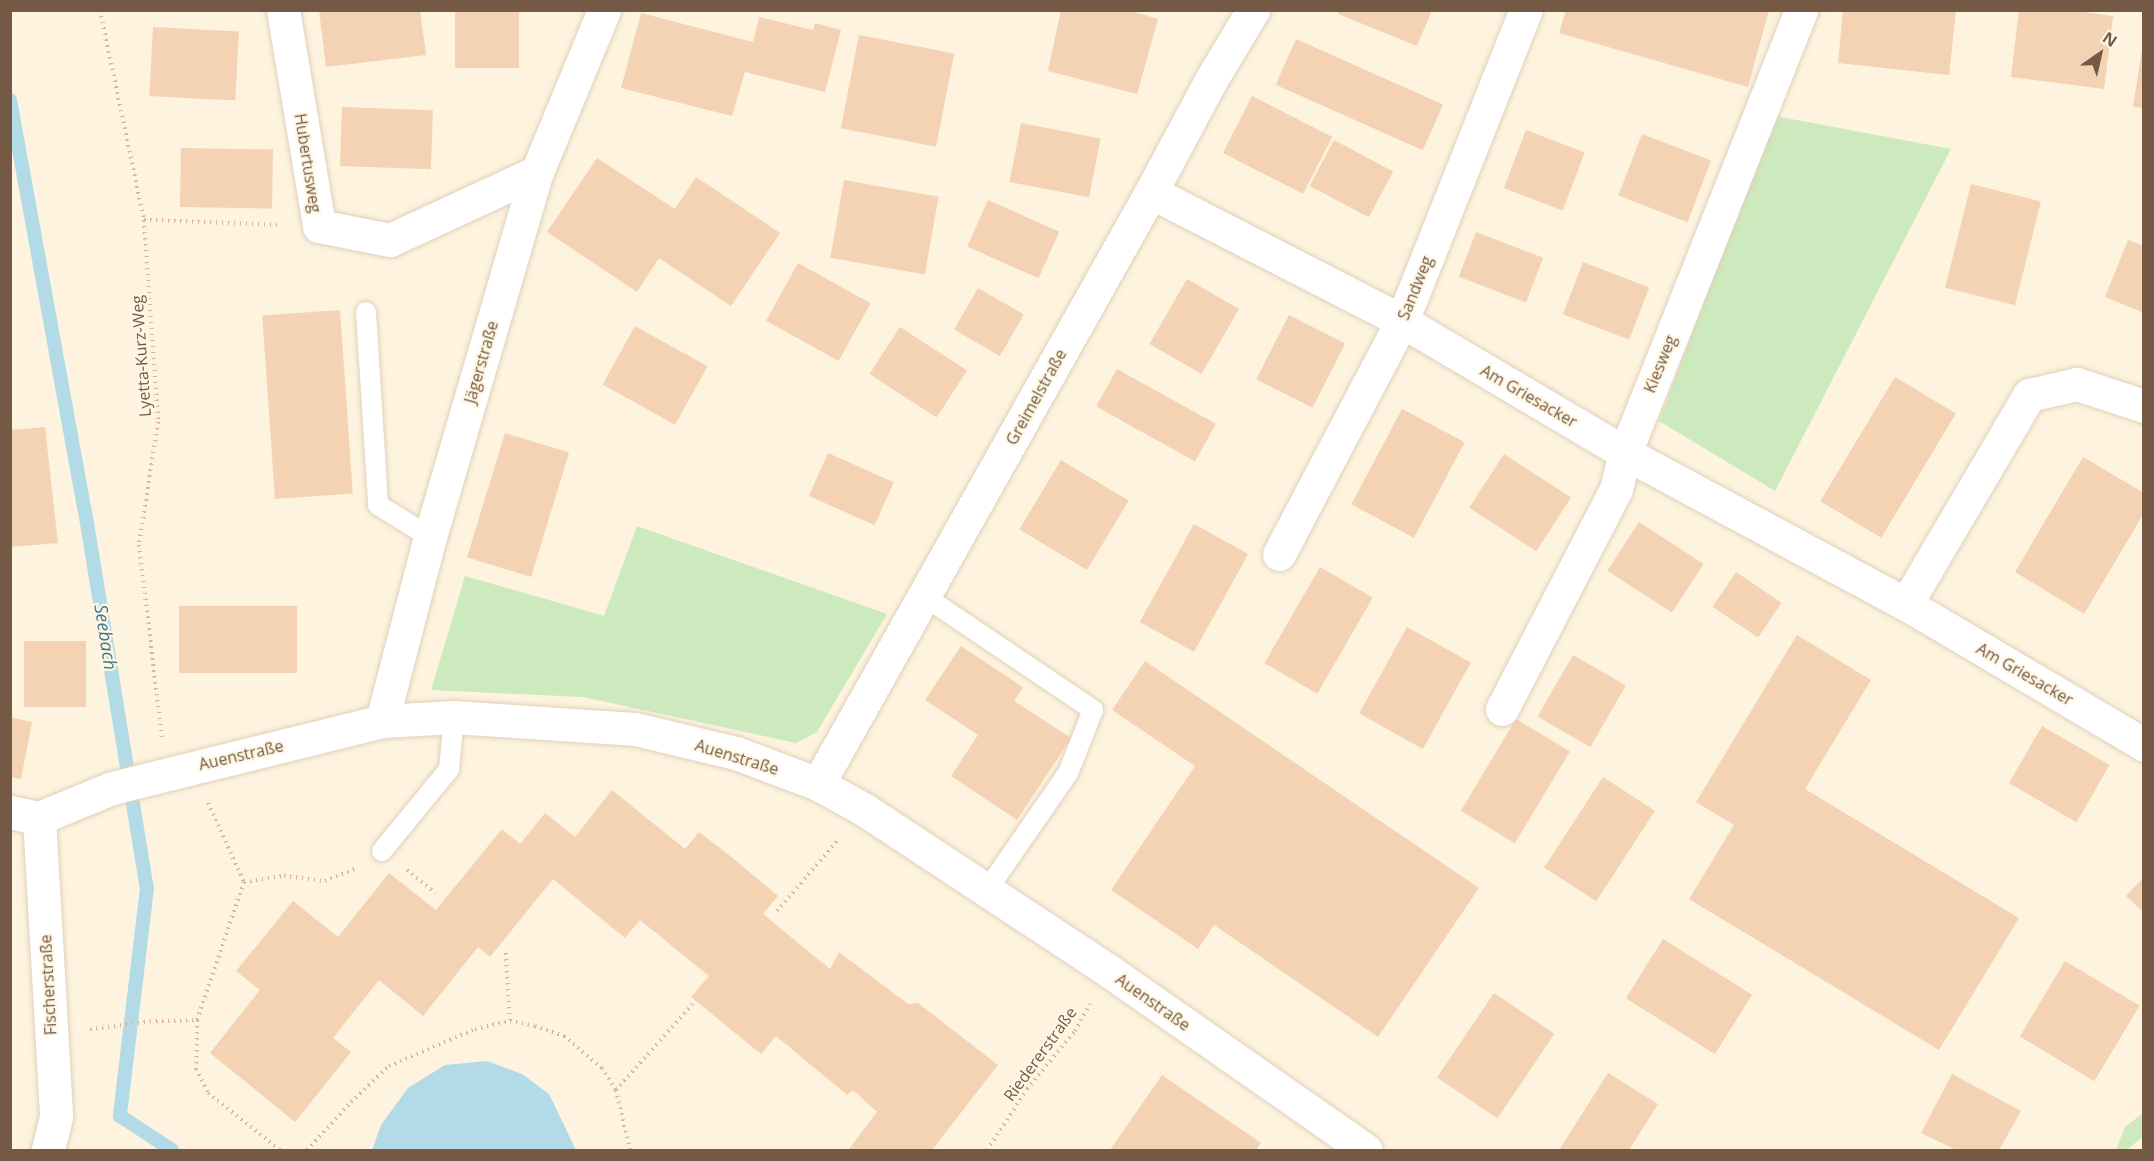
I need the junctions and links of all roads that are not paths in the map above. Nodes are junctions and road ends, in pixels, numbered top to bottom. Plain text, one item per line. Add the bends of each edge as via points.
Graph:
1 (283, 10) edge
2 (604, 10) edge
3 (1253, 10) edge
4 (1526, 10) edge
5 (1801, 10) edge
6 (537, 172) junction
7 (1151, 192) junction
8 (366, 312) dead end
9 (1402, 321) junction
10 (2144, 406) edge
11 (1625, 453) junction
12 (430, 537) junction
13 (1279, 554) dead end
14 (924, 596) junction
15 (1906, 604) junction
16 (1502, 709) dead end
17 (454, 717) junction
18 (382, 722) junction
19 (2144, 745) edge
20 (818, 784) junction
21 (25, 815) edge
22 (382, 851) road end
23 (987, 890) junction
24 (48, 1150) edge
25 (1366, 1150) edge

1 - 6 street, Hubertusweg via 319,226 390,240
2 - 6 street, Jägerstraße
3 - 7 street, Greimelstraße
4 - 9 street, Sandweg
5 - 11 street, Kiesweg
6 - 12 street, Jägerstraße
7 - 9 street, Am Griesacker
7 - 14 street, Greimelstraße
8 - 12 lane via 378,505
9 - 11 street, Am Griesacker
9 - 13 street, Sandweg
10 - 15 street via 2078,384 2029,395
11 - 15 street, Am Griesacker
11 - 16 street, Kiesweg via 1616,489
12 - 18 street, Jägerstraße
14 - 20 street, Greimelstraße
14 - 23 lane via 1094,710 1068,773
15 - 19 street, Am Griesacker
17 - 18 street, Auenstraße
17 - 20 street, Auenstraße via 635,729 736,753
17 - 22 lane via 449,769
18 - 21 street, Auenstraße via 163,774
20 - 23 street, Auenstraße
21 - 24 street, Fischerstraße via 56,1117
23 - 25 street, Auenstraße

